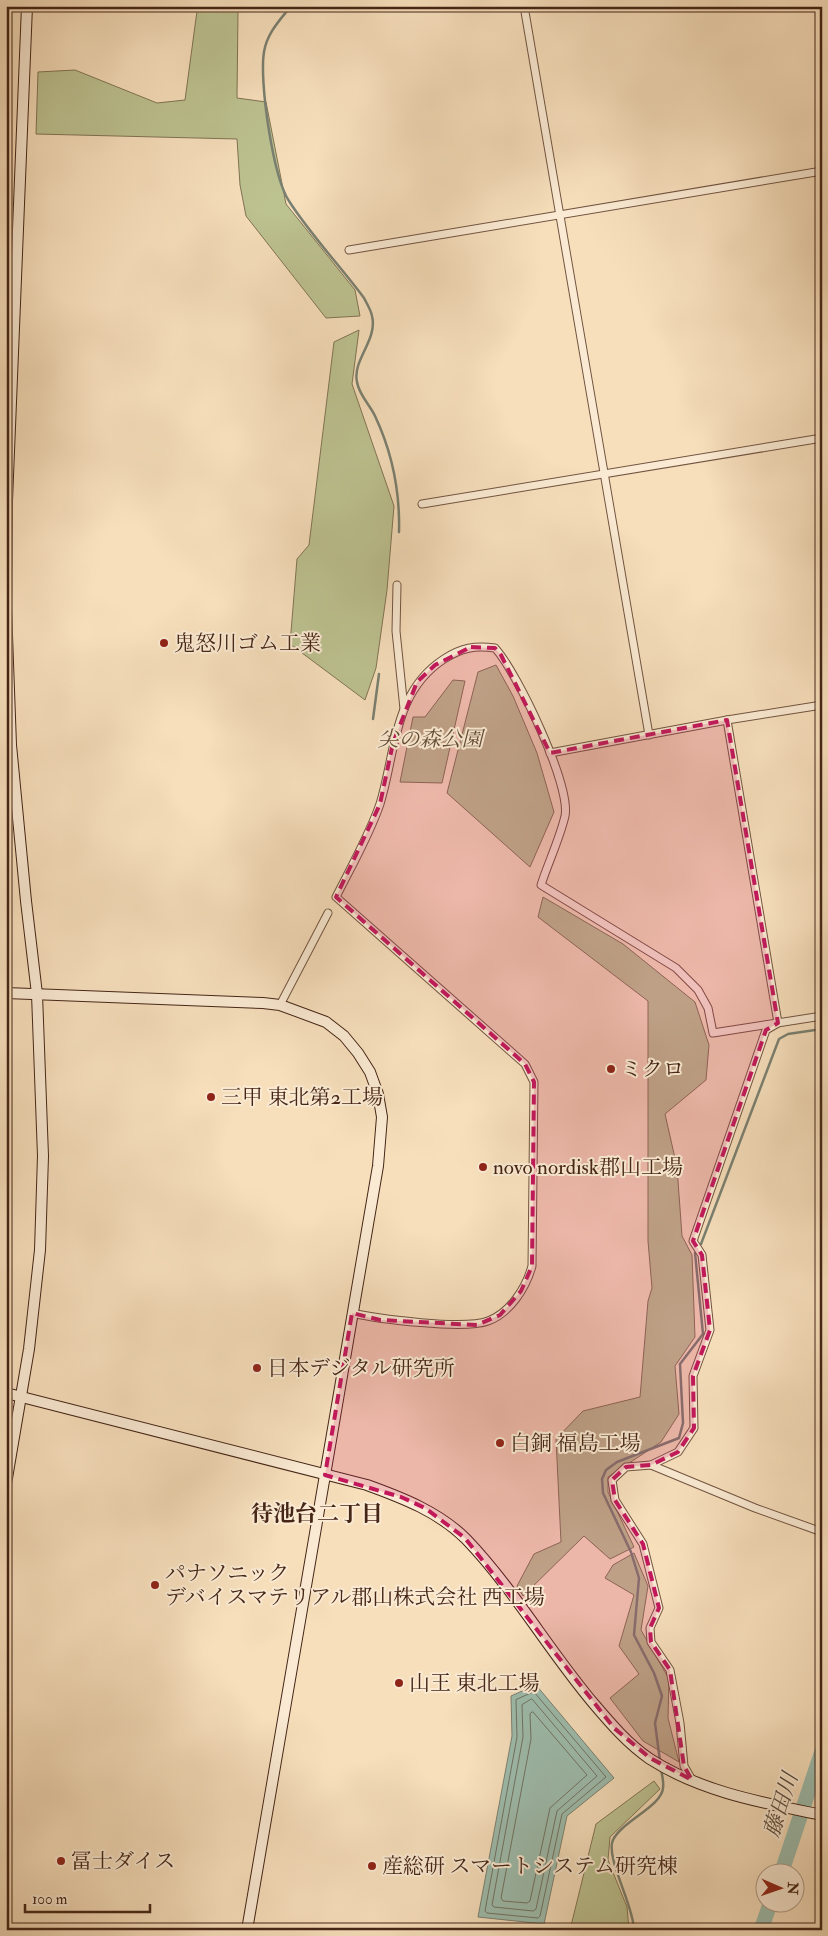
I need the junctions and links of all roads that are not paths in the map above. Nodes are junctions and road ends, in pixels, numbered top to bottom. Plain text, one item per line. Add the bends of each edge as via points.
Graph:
1 (27, 6) edge
2 (524, 6) edge
3 (822, 171) edge
4 (560, 215) junction
5 (349, 250) dead end
6 (822, 438) edge
7 (603, 476) junction
8 (422, 504) dead end
9 (6, 583) edge
10 (397, 585) dead end
11 (822, 705) edge
12 (404, 709) junction
13 (727, 720) junction
14 (649, 734) junction
15 (550, 752) junction
16 (328, 913) dead end
17 (6, 993) edge
18 (37, 994) junction
19 (280, 1005) junction
20 (822, 1016) edge
21 (778, 1023) junction
22 (352, 1313) junction
23 (6, 1392) edge
24 (21, 1396) junction
25 (651, 1465) junction
26 (325, 1475) junction
27 (6, 1484) edge
28 (822, 1532) edge
29 (692, 1780) junction
30 (822, 1815) edge
31 (247, 1930) edge

1 - 9 street
2 - 4 street
3 - 4 street
4 - 5 street
4 - 7 street
6 - 7 street
7 - 8 street
7 - 14 street
9 - 18 street via 11,746
10 - 12 street via 396,631
11 - 13 street
12 - 15 street via 417,682 435,665 455,652 471,647 495,648 510,668
12 - 22 street via 380,804 336,897 526,1064 534,1082 532,1266 513,1302 500,1315 477,1325 380,1320
13 - 14 street
13 - 21 street
14 - 15 street
15 - 21 street via 565,798 565,816 541,885 676,968 698,990 708,1008 713,1033
16 - 19 street
17 - 18 street
18 - 19 street
18 - 24 street via 43,1156 40,1250
19 - 22 street via 326,1022 344,1036 370,1072 378,1094 382,1141
20 - 21 street
21 - 25 street via 766,1030 693,1241 702,1255 710,1330 693,1376 694,1428 678,1452
22 - 26 street
23 - 24 street
24 - 26 street
24 - 27 street
25 - 28 street
25 - 29 street via 626,1467 612,1480 615,1500 643,1544 659,1608 650,1628 652,1642 670,1670 684,1766
26 - 29 street via 401,1497 425,1508 465,1538 614,1728 655,1762
26 - 31 street
29 - 30 street via 732,1795

